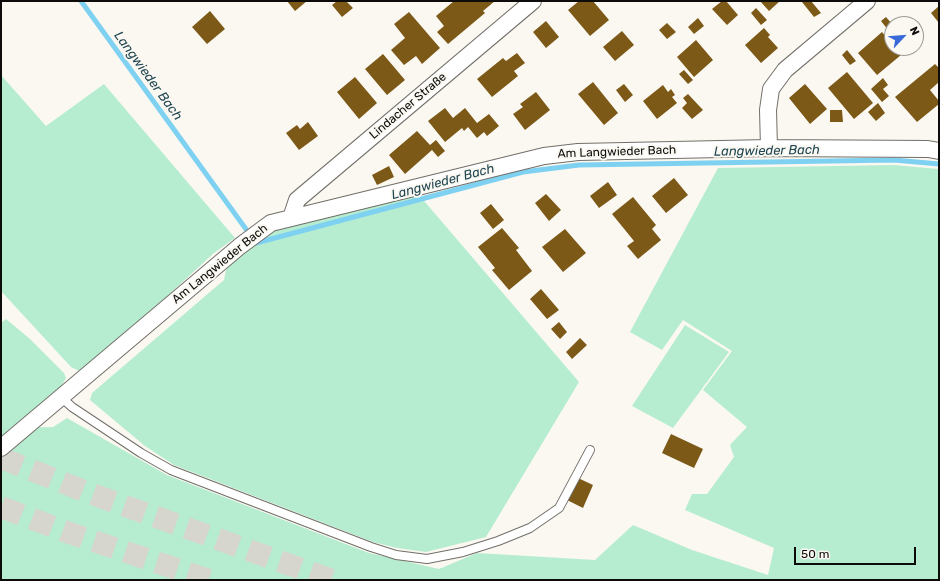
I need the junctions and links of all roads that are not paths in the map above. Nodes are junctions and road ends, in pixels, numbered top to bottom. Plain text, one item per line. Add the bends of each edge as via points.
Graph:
1 (533, 1) edge
2 (867, 1) edge
3 (769, 148) junction
4 (939, 151) edge
5 (291, 218) junction
6 (61, 397) junction
7 (1, 448) edge
8 (590, 450) dead end

1 - 5 street, Lindacher Straße via 297,200
2 - 3 street via 785,70 771,89 768,110
3 - 4 street, Am Langwieder Bach
3 - 5 street, Am Langwieder Bach via 578,152 544,156
5 - 6 street, Am Langwieder Bach via 271,223 259,232
6 - 7 street, Am Langwieder Bach
6 - 8 lane via 128,445 171,470 371,547 396,555 427,559 463,552 530,528 558,508

